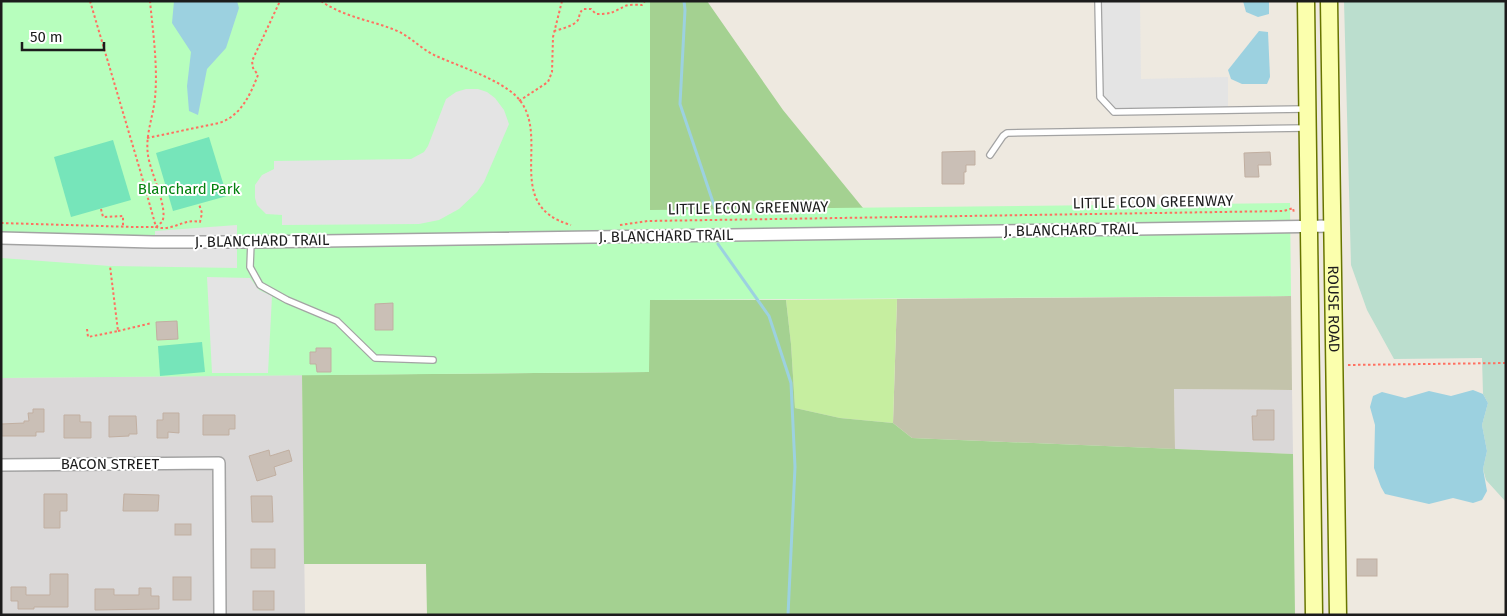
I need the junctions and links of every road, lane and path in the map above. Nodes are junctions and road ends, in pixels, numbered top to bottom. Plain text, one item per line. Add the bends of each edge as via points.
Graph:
1 (90, 1) edge
2 (150, 1) edge
3 (280, 1) edge
4 (321, 1) edge
5 (562, 1) edge
6 (645, 1) edge
7 (1098, 1) edge
8 (1306, 1) edge
9 (1329, 1) edge
10 (554, 31) junction
11 (520, 100) junction
12 (1308, 109) junction
13 (1308, 128) junction
14 (147, 138) junction
15 (990, 155) dead end
16 (199, 204) dead end
17 (101, 209) dead end
18 (1294, 212) dead end
19 (1, 223) edge
20 (617, 225) dead end
21 (575, 226) dead end
22 (1332, 226) junction
23 (123, 227) junction
24 (156, 227) junction
25 (1309, 227) junction
26 (1, 238) edge
27 (251, 242) junction
28 (110, 266) dead end
29 (152, 323) dead end
30 (87, 329) dead end
31 (118, 331) junction
32 (433, 360) dead end
33 (1506, 363) edge
34 (1348, 365) dead end
35 (1, 465) edge
36 (220, 615) edge
37 (1314, 615) edge
38 (1338, 615) edge

1 - 24 path
2 - 14 path via 154,30 155,98
3 - 14 path via 252,62 258,76 248,99 237,113 219,123
4 - 11 path via 350,16 401,33 433,54 499,84
5 - 10 path
6 - 10 path via 642,5 629,5 606,14 583,9 574,23
7 - 12 lane via 1100,97 1114,112
8 - 12 street, ROUSE ROAD
9 - 22 street, ROUSE ROAD
10 - 11 path via 552,72 548,82
11 - 21 path via 530,123 536,200 552,216
12 - 13 street, ROUSE ROAD
13 - 15 lane via 1007,133
13 - 25 street, ROUSE ROAD
14 - 24 path via 149,163 164,216
16 - 24 path via 200,222 190,221 164,229
17 - 23 path via 103,216 123,216
18 - 20 path, LITTLE ECON GREENWAY via 1293,208 1284,211 648,221
19 - 23 path
22 - 25 street, J. BLANCHARD TRAIL
22 - 38 street, ROUSE ROAD
23 - 24 path
25 - 27 street, J. BLANCHARD TRAIL
25 - 37 street, ROUSE ROAD
26 - 27 street, J. BLANCHARD TRAIL
27 - 32 lane via 250,267 260,285 337,321 375,358
28 - 31 path
29 - 31 path
30 - 31 path via 88,337
33 - 34 path
35 - 36 street, BACON STREET via 219,463

